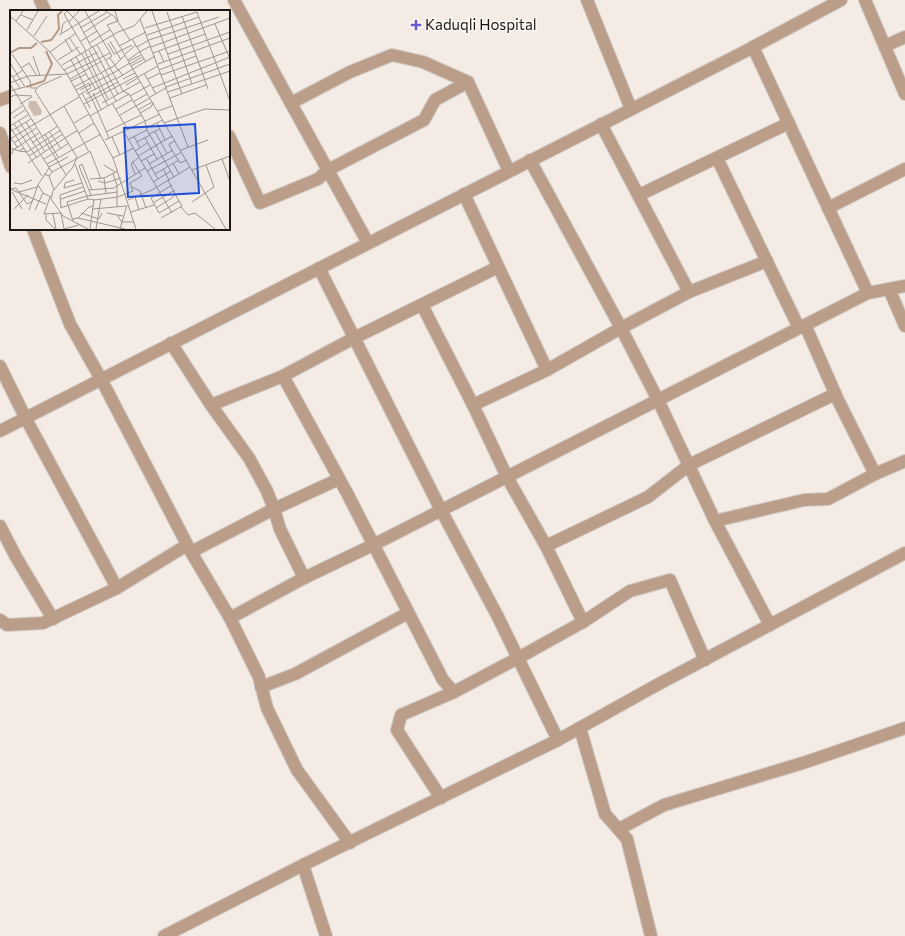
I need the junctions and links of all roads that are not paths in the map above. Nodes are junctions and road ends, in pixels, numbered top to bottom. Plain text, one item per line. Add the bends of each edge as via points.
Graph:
1 (40, 0) edge
2 (234, 0) edge
3 (587, 0) edge
4 (841, 0) edge
5 (866, 0) edge
6 (45, 10) edge
7 (905, 37) edge
8 (885, 46) junction
9 (754, 47) junction
10 (468, 82) junction
11 (905, 94) edge
12 (10, 96) edge
13 (0, 100) edge
14 (291, 103) junction
15 (631, 109) junction
16 (789, 123) junction
17 (601, 124) junction
18 (0, 134) edge
19 (230, 138) edge
20 (717, 158) junction
21 (530, 160) junction
22 (8, 165) edge
23 (905, 169) edge
24 (328, 170) junction
25 (509, 171) junction
26 (464, 194) junction
27 (639, 195) junction
28 (828, 208) junction
29 (33, 230) edge
30 (368, 243) junction
31 (767, 261) junction
32 (498, 267) junction
33 (319, 268) junction
34 (905, 286) edge
35 (889, 289) junction
36 (689, 292) junction
37 (868, 293) junction
38 (422, 305) junction
39 (905, 326) edge
40 (802, 327) junction
41 (621, 328) junction
42 (354, 338) junction
43 (171, 343) junction
44 (0, 366) edge
45 (547, 370) junction
46 (283, 376) junction
47 (101, 379) junction
48 (835, 394) junction
49 (658, 400) junction
50 (211, 405) junction
51 (473, 405) junction
52 (25, 417) junction
53 (0, 431) edge
54 (905, 461) edge
55 (689, 465) junction
56 (875, 474) junction
57 (508, 477) junction
58 (340, 479) junction
59 (274, 509) junction
60 (441, 510) junction
61 (715, 521) junction
62 (0, 526) edge
63 (373, 545) junction
64 (546, 546) junction
65 (189, 549) junction
66 (905, 553) edge
67 (304, 578) junction
68 (117, 588) junction
69 (408, 613) junction
70 (52, 618) junction
71 (230, 618) junction
72 (0, 620) edge
73 (583, 622) junction
74 (770, 626) junction
75 (518, 658) junction
76 (705, 660) junction
77 (262, 687) junction
78 (454, 692) junction
79 (580, 728) junction
80 (905, 728) edge
81 (558, 740) junction
82 (441, 798) junction
83 (619, 829) junction
84 (350, 842) junction
85 (303, 865) junction
86 (164, 936) edge
87 (326, 936) edge
88 (651, 936) edge

1 - 6 street
2 - 14 street
3 - 15 street
4 - 9 street
5 - 8 street
7 - 8 street
8 - 11 street
9 - 15 street
9 - 16 street
10 - 14 street via 423,62 392,55 350,72
10 - 24 street via 435,100 424,120
10 - 25 street
12 - 13 street
14 - 24 street
15 - 17 street
16 - 20 street
16 - 28 street
17 - 21 street
17 - 27 street
18 - 22 street
19 - 24 street via 260,203 318,179
20 - 27 street
20 - 31 street
21 - 25 street
21 - 41 street
23 - 28 street
24 - 30 street
25 - 26 street
26 - 30 street
26 - 32 street
27 - 36 street
28 - 37 street
29 - 47 street via 70,324
30 - 33 street
31 - 36 street
31 - 40 street
32 - 38 street
32 - 45 street
33 - 42 street
33 - 43 street
34 - 35 street
35 - 37 street
35 - 39 street
36 - 41 street
37 - 40 street
38 - 42 street
38 - 51 street
40 - 48 street
40 - 49 street
41 - 45 street
41 - 49 street
42 - 46 street
42 - 60 street
43 - 47 street
43 - 50 street
44 - 52 street
45 - 51 street
46 - 50 street
46 - 58 street
47 - 52 street
47 - 65 street
48 - 55 street
48 - 56 street
49 - 55 street
49 - 57 street
50 - 59 street via 249,458
51 - 57 street
52 - 53 street
52 - 68 street
54 - 56 street
55 - 61 street
55 - 64 street via 648,496
56 - 61 street via 828,499 804,500
57 - 60 street
57 - 64 street
58 - 59 street
58 - 63 street
59 - 65 street
59 - 67 street via 280,530
60 - 63 street
60 - 75 street
61 - 74 street
62 - 70 street
63 - 67 street
63 - 69 street
64 - 73 street
65 - 68 street
65 - 71 street
66 - 74 street
67 - 71 street
68 - 70 street
69 - 77 street via 295,674
69 - 78 street via 443,680
70 - 72 street via 43,623 7,625
71 - 77 street
73 - 75 street
73 - 76 street via 630,591 670,580
74 - 76 street
75 - 78 street
75 - 81 street
76 - 79 street
77 - 84 street via 266,708 297,770
78 - 82 street via 401,715 397,730
79 - 81 street
79 - 83 street via 605,814
80 - 83 street via 806,762 664,805
81 - 82 street
82 - 84 street
83 - 88 street via 627,839
84 - 85 street
85 - 86 street
85 - 87 street

